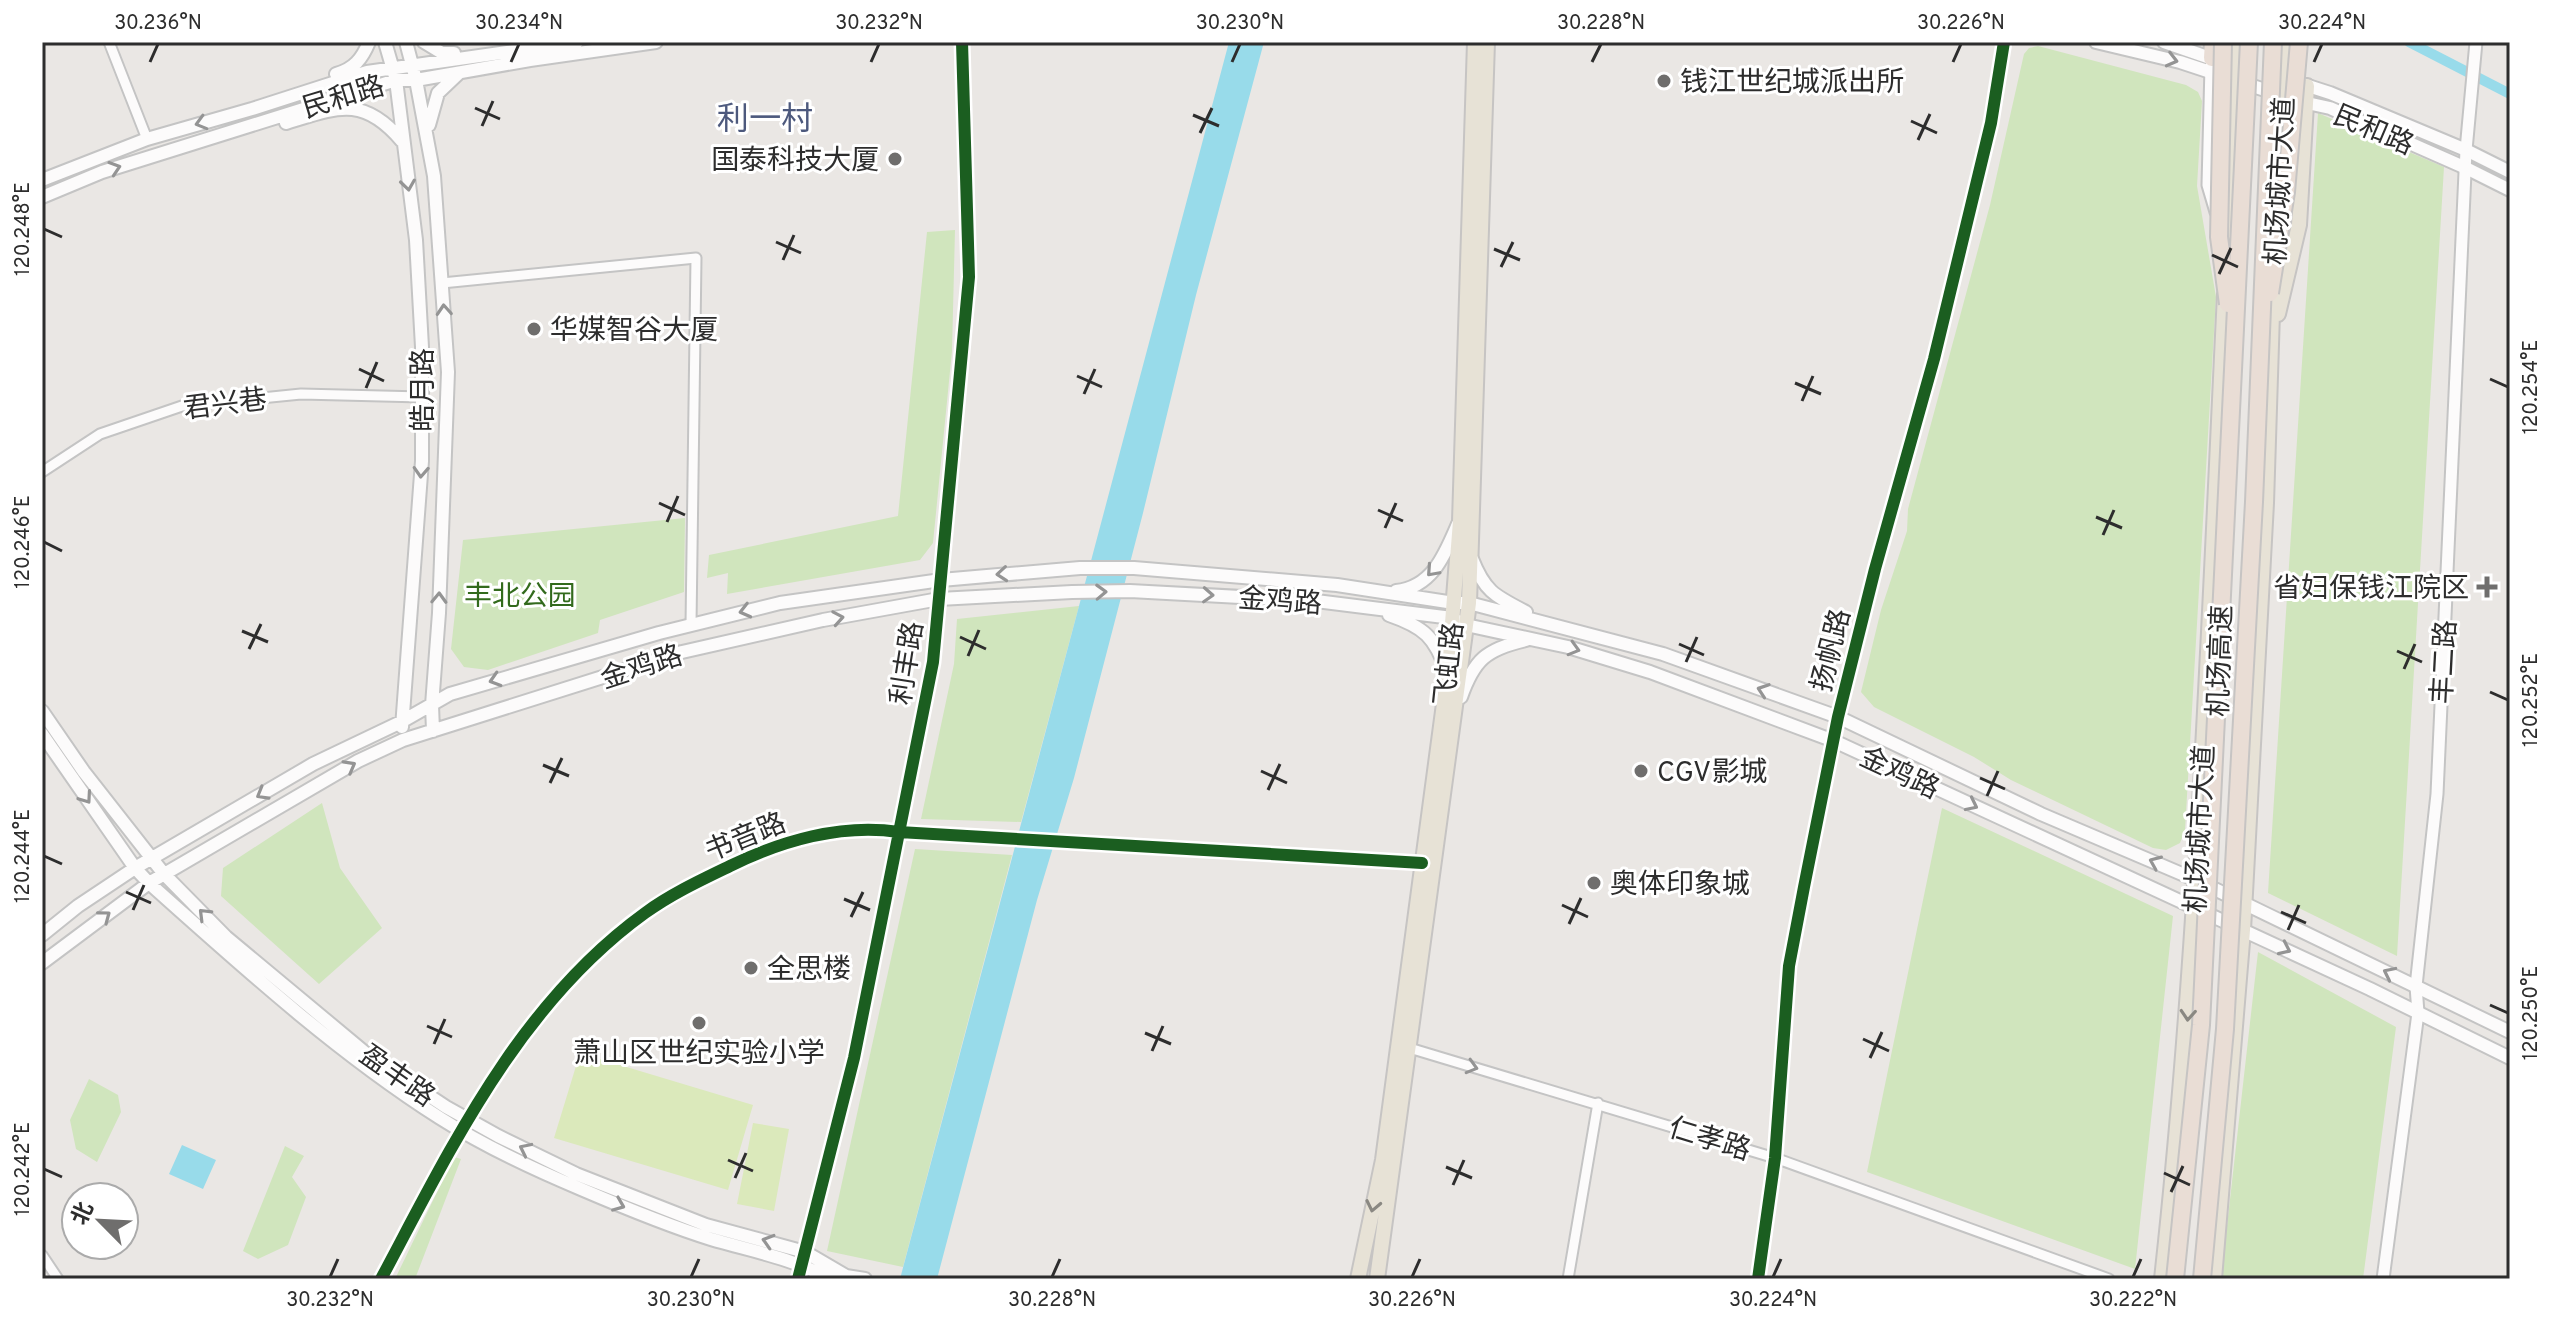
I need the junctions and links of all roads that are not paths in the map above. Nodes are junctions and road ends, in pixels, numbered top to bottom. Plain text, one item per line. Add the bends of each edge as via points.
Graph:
1 (109, 42) edge
2 (369, 42) edge
3 (385, 42) edge
4 (406, 42) edge
5 (424, 42) edge
6 (577, 42) edge
7 (656, 42) edge
8 (962, 42) edge
9 (1475, 42) edge
10 (1487, 42) edge
11 (2004, 42) edge
12 (2096, 42) edge
13 (2164, 42) edge
14 (2223, 42) edge
15 (2238, 42) edge
16 (2249, 42) edge
17 (2273, 42) edge
18 (2288, 42) edge
19 (2299, 42) edge
20 (2476, 45) edge
21 (481, 54) junction
22 (2211, 54) edge
23 (412, 65) junction
24 (472, 70) junction
25 (394, 74) junction
26 (2235, 74) junction
27 (2284, 79) junction
28 (416, 80) junction
29 (2307, 86) junction
30 (2283, 96) junction
31 (2305, 103) junction
32 (252, 109) junction
33 (228, 132) junction
34 (427, 136) junction
35 (147, 139) junction
36 (402, 141) junction
37 (2466, 150) junction
38 (2466, 168) junction
39 (2510, 172) edge
40 (42, 180) edge
41 (2510, 190) edge
42 (42, 197) edge
43 (2228, 246) junction
44 (442, 283) junction
45 (2234, 345) junction
46 (2265, 348) junction
47 (422, 397) junction
48 (42, 472) edge
49 (1460, 521) junction
50 (1472, 559) junction
51 (941, 580) junction
52 (1380, 593) junction
53 (939, 599) junction
54 (1364, 607) junction
55 (1458, 608) junction
56 (1543, 621) junction
57 (691, 625) junction
58 (1466, 625) junction
59 (1532, 639) junction
60 (1448, 674) junction
61 (432, 705) junction
62 (42, 711) edge
63 (1454, 716) junction
64 (1838, 717) junction
65 (401, 722) junction
66 (433, 731) junction
67 (42, 734) edge
68 (403, 740) junction
69 (1834, 741) junction
70 (899, 832) junction
71 (150, 859) junction
72 (1422, 863) junction
73 (135, 868) junction
74 (164, 874) junction
75 (2196, 880) junction
76 (149, 883) junction
77 (2243, 903) junction
78 (2195, 908) junction
79 (2243, 930) junction
80 (42, 935) edge
81 (42, 963) edge
82 (2416, 986) junction
83 (2418, 1013) junction
84 (2510, 1032) edge
85 (1404, 1047) junction
86 (2510, 1058) edge
87 (1598, 1103) junction
88 (464, 1125) junction
89 (1775, 1158) junction
90 (42, 1255) edge
91 (803, 1258) junction
92 (58, 1279) edge
93 (381, 1279) edge
94 (798, 1279) edge
95 (830, 1279) edge
96 (865, 1279) edge
97 (1358, 1279) edge
98 (1377, 1279) edge
99 (1568, 1279) edge
100 (1758, 1279) edge
101 (2109, 1279) edge
102 (2162, 1279) edge
103 (2175, 1279) edge
104 (2202, 1279) edge
105 (2214, 1279) edge
106 (2383, 1279) edge

1 - 35 street
2 - 32 main road via 362,59 346,71 265,96
3 - 25 main road, 皓月路
4 - 23 main road, 皓月路
5 - 21 main road via 442,53
6 - 21 main road, 民和路
7 - 24 main road, 民和路
8 - 51 street, 利丰路 via 969,277
9 - 49 main road, 飞虹路
10 - 50 main road, 飞虹路
11 - 64 street, 扬帆路 via 1991,123 1941,331
12 -> 22 main road, 民和路
13 - 22 main road, 民和路
14 - 45 highway, bridge via 2219,237
15 - 26 main road, 机场城市大道
16 - 45 highway, 机场高速, bridge
17 - 46 highway, 机场高速, bridge
18 - 27 main road, 机场城市大道
19 - 46 highway, bridge
20 - 37 street, 丰二路
21 - 23 main road, 民和路
22 - 26 main road, 民和路
22 - 43 street via 2208,185
23 - 25 main road, 民和路
23 - 28 main road, 皓月路
24 - 28 main road, 民和路
24 - 34 main road via 455,75 438,93
25 - 28 main road, 民和路
25 - 32 main road, 民和路 via 367,72
25 - 33 main road, 民和路
25 - 36 main road, 皓月路
26 - 27 main road, 民和路
26 - 30 main road, 民和路
26 - 43 main road, 机场城市大道
27 - 29 main road, 民和路
27 - 30 main road, 机场城市大道
28 - 34 main road, 皓月路
29 - 31 main road
29 - 37 main road, 民和路
30 - 31 main road, 民和路
30 - 46 main road, 机场城市大道
31 - 38 main road, 民和路 via 2330,108
31 - 46 main road via 2299,225
32 -> 35 main road, 民和路
33 - 36 main road via 251,133 352,107 387,124
42 -> 33 main road, 民和路
34 - 44 main road, 皓月路
35 - 40 main road, 民和路
36 -> 47 main road, 皓月路 via 416,240
37 - 38 street, 丰二路
37 - 39 main road, 民和路
38 - 41 main road, 民和路
38 - 82 street, 丰二路 via 2437,794
43 - 75 main road, 机场城市大道
44 - 57 street via 696,258
61 -> 44 main road, 皓月路 via 448,372
45 - 103 highway, 机场高速, bridge via 2202,1010
46 - 77 main road, 机场城市大道 via 2266,503
46 - 104 highway, 机场高速, bridge via 2225,1029
47 - 48 street, 君兴巷 via 301,394 182,406 100,434
47 -> 65 main road, 皓月路 via 422,461
49 -> 52 main road via 1444,556 1420,584
49 - 55 main road, 飞虹路
50 - 55 main road, 飞虹路
50 - 56 main road via 1481,582 1492,592
52 -> 51 main road, 金鸡路 via 1134,568
51 - 53 street, 利丰路
51 -> 57 main road, 金鸡路 via 780,603
52 - 55 main road, 金鸡路
53 -> 54 main road, 金鸡路 via 1130,591
66 -> 53 main road, 金鸡路 via 682,652
53 - 70 street, 利丰路 via 933,662
54 - 55 main road, 金鸡路
54 - 60 main road via 1420,628 1431,638
55 - 56 main road, 金鸡路
55 - 58 main road, 飞虹路
55 - 58 main road, 金鸡路
55 - 60 main road, 飞虹路
64 -> 56 main road, 金鸡路 via 1663,654
57 -> 61 main road, 金鸡路 via 450,694
58 - 59 main road, 金鸡路
58 - 63 main road, 飞虹路
59 - 63 main road via 1488,652 1469,674
59 -> 69 main road, 金鸡路 via 1650,672
60 - 72 main road, 飞虹路
61 - 65 main road, 金鸡路
61 - 66 main road, 皓月路
62 - 71 main road, 盈丰路
63 - 85 main road, 飞虹路
64 - 69 street, 扬帆路
75 -> 64 main road, 金鸡路 via 2041,814
65 - 68 main road, 皓月路
65 -> 71 main road, 金鸡路 via 313,764
66 - 68 main road, 金鸡路
67 -> 73 main road, 盈丰路
74 -> 68 main road, 金鸡路
69 -> 78 main road, 金鸡路
69 - 89 street, 扬帆路 via 1789,966
70 - 72 street, 书音路
70 - 88 street, 书音路 via 872,828 802,838 750,856 644,914 587,963 514,1045
70 - 91 street, 利丰路 via 854,1058
71 - 73 main road, 金鸡路
71 - 74 main road, 盈丰路
72 - 85 main road, 飞虹路
73 - 76 main road, 盈丰路
73 - 80 main road, 金鸡路
74 - 76 main road, 金鸡路
88 -> 74 main road, 盈丰路 via 309,1008 226,937
75 - 77 main road, 金鸡路
75 - 78 main road, 机场城市大道
81 -> 76 main road, 金鸡路
76 - 88 main road, 盈丰路 via 365,1066
77 - 79 main road, 机场城市大道
82 -> 77 main road, 金鸡路
78 - 79 main road, 金鸡路
78 -> 102 main road, 机场城市大道
79 -> 83 main road, 金鸡路
79 - 105 main road, 机场城市大道
82 - 83 street, 丰二路
82 - 84 main road, 金鸡路
83 - 86 main road, 金鸡路
83 - 106 street, 丰二路
85 -> 87 street, 仁孝路
85 -> 97 main road, 飞虹路
85 - 98 main road, 飞虹路
87 - 89 street, 仁孝路
87 - 99 street
88 - 91 main road, 盈丰路 via 580,1189 663,1223
88 - 93 street, 书音路
89 - 100 street, 扬帆路
89 - 101 street, 仁孝路
90 - 92 street
91 - 94 street, 利丰路
91 - 95 main road, 盈丰路
91 - 96 main road, 盈丰路

